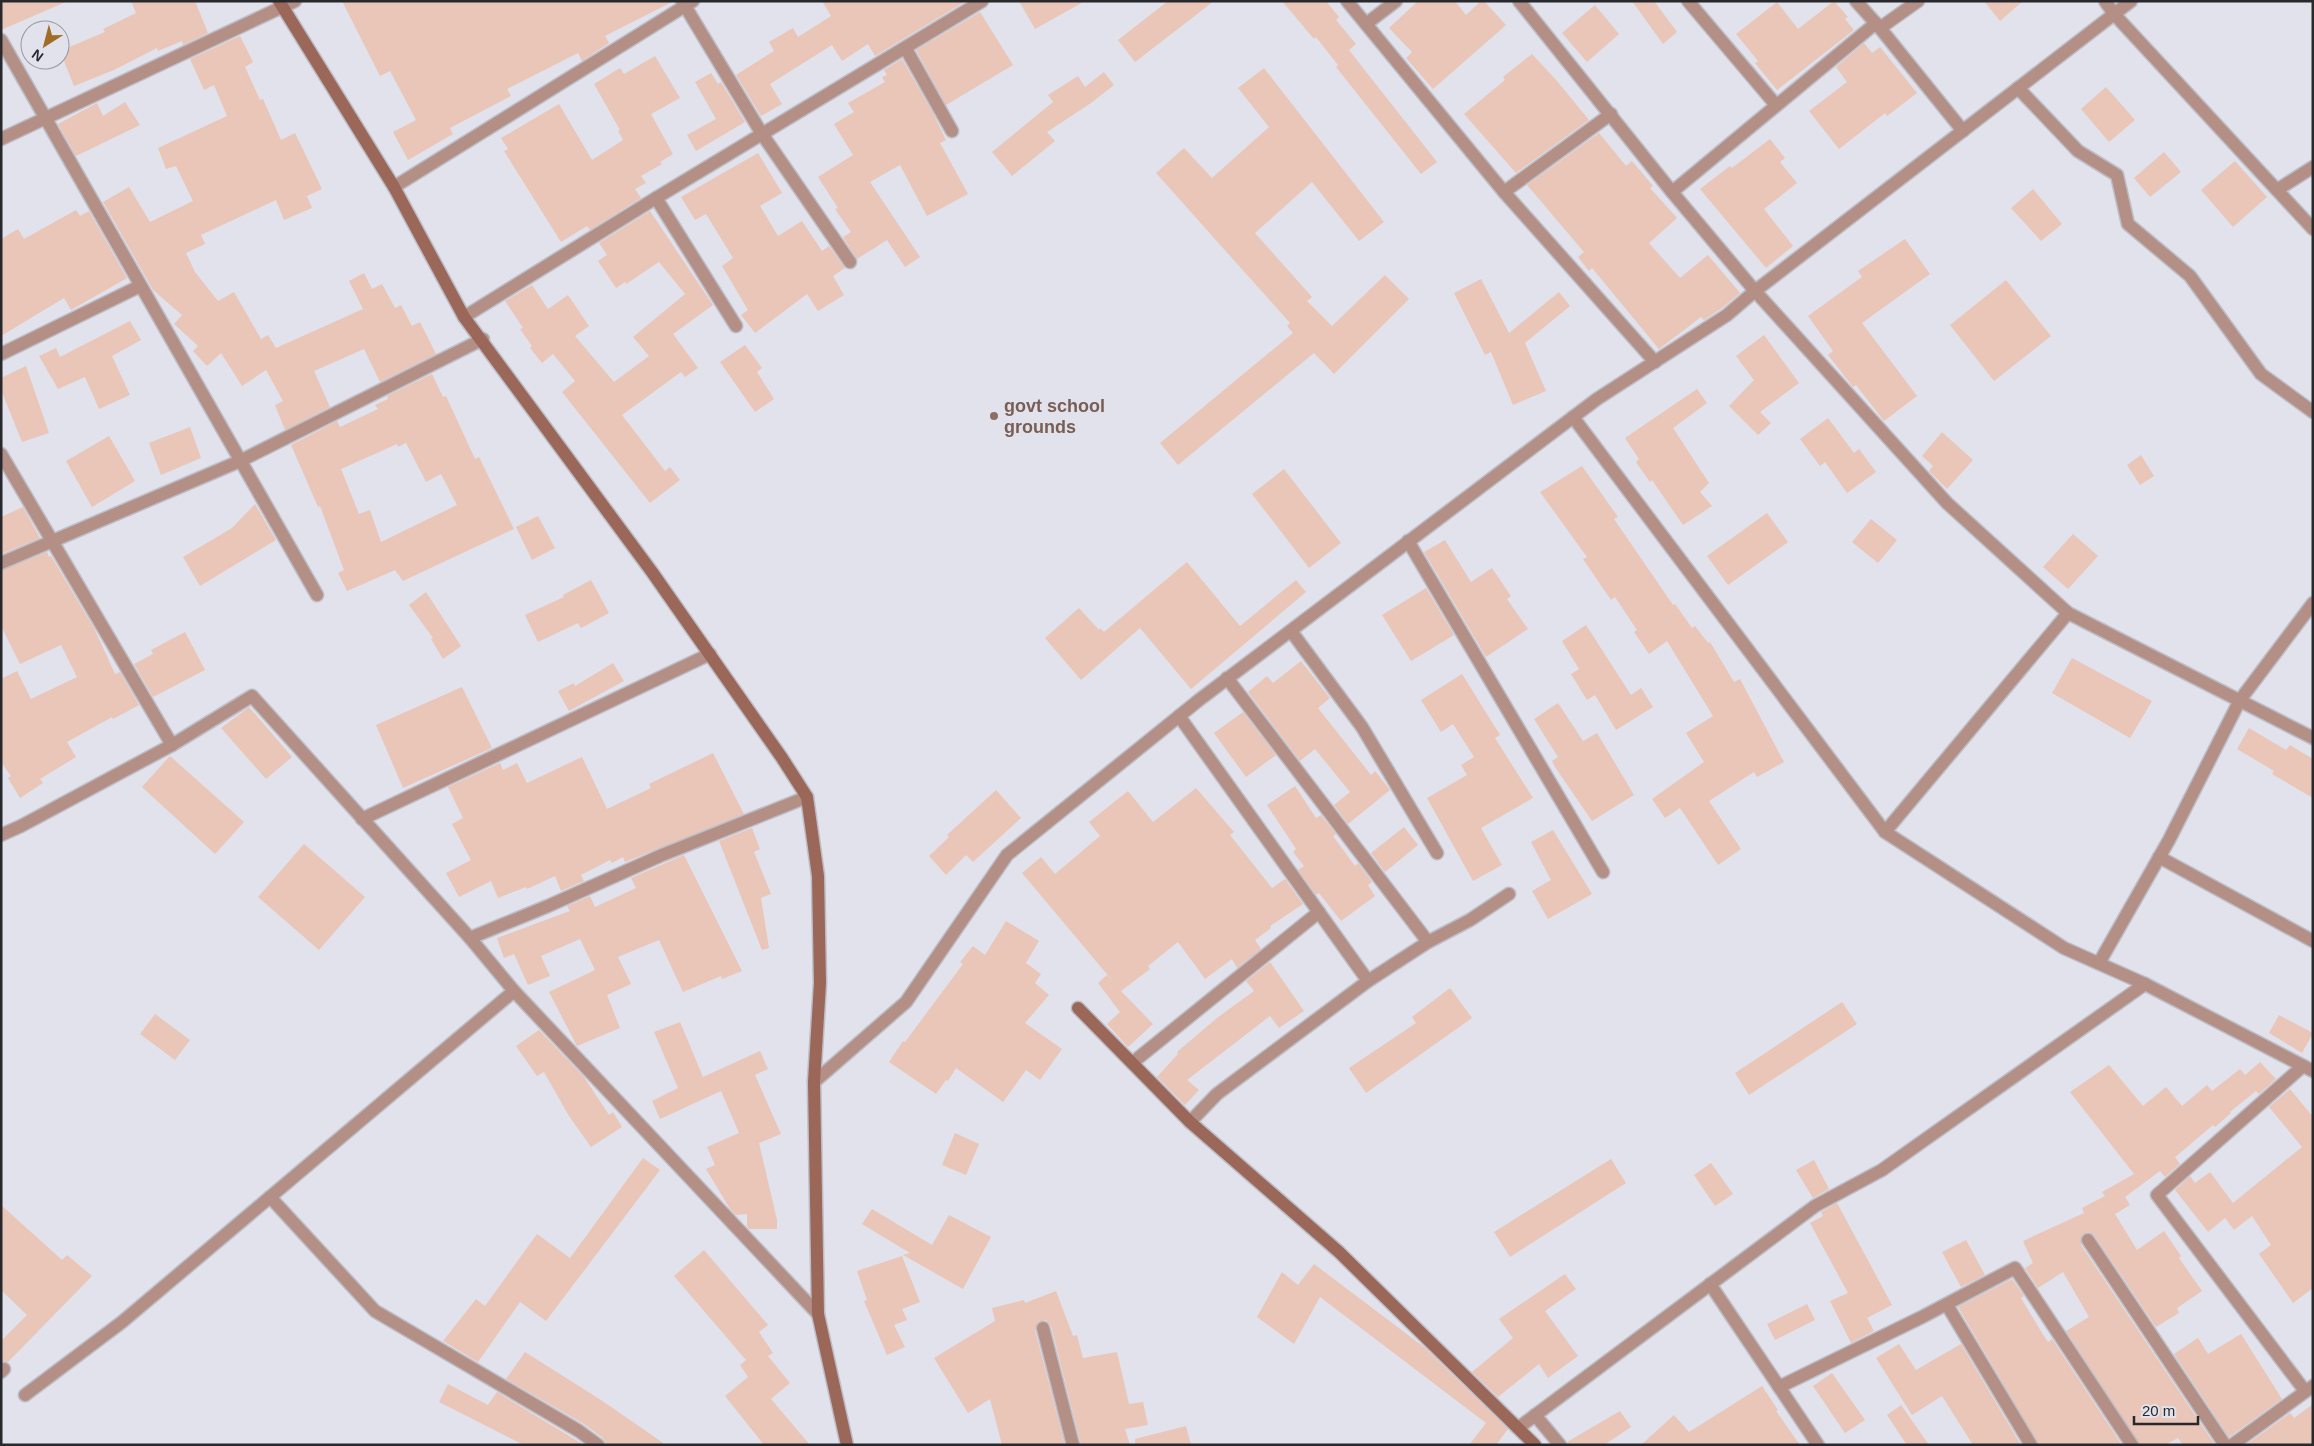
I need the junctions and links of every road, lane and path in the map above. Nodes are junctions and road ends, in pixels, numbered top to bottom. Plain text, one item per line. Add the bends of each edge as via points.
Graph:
1 (295, 1) edge
2 (1348, 1) edge
3 (1396, 1) edge
4 (1519, 1) edge
5 (1688, 1) edge
6 (1856, 1) edge
7 (1918, 1) edge
8 (2105, 1) edge
9 (2131, 1) edge
10 (686, 3) edge
11 (973, 3) edge
12 (280, 4) edge
13 (2114, 14) junction
14 (1366, 24) junction
15 (1878, 26) junction
16 (1, 40) edge
17 (906, 49) junction
18 (2018, 88) junction
19 (1776, 105) junction
20 (1611, 114) junction
21 (46, 120) junction
22 (952, 130) dead end
23 (1963, 131) junction
24 (762, 134) junction
25 (1, 139) edge
26 (2313, 168) edge
27 (394, 187) junction
28 (2277, 190) junction
29 (1504, 192) junction
30 (1672, 192) junction
31 (656, 198) junction
32 (2313, 229) edge
33 (850, 262) dead end
34 (140, 286) junction
35 (1755, 291) junction
36 (464, 317) junction
37 (736, 326) dead end
38 (483, 339) junction
39 (1, 354) edge
40 (1655, 362) junction
41 (2313, 412) edge
42 (1573, 417) junction
43 (1, 454) edge
44 (240, 461) junction
45 (51, 540) junction
46 (1408, 542) junction
47 (1, 562) edge
48 (317, 594) dead end
49 (2313, 603) edge
50 (2068, 613) junction
51 (1291, 632) junction
52 (710, 654) junction
53 (1227, 678) junction
54 (2240, 700) junction
55 (1179, 716) junction
56 (2313, 738) edge
57 (172, 745) junction
58 (807, 797) junction
59 (362, 819) junction
60 (1885, 832) junction
61 (1, 835) edge
62 (1438, 852) dead end
63 (2159, 858) junction
64 (1603, 872) dead end
65 (1509, 894) dead end
66 (1319, 912) junction
67 (470, 938) junction
68 (2313, 940) edge
69 (1428, 942) junction
70 (2099, 963) junction
71 (1368, 981) junction
72 (2146, 984) junction
73 (514, 992) junction
74 (1078, 1008) dead end
75 (1132, 1063) junction
76 (2308, 1068) edge
77 (814, 1082) junction
78 (1190, 1122) junction
79 (270, 1197) junction
80 (2088, 1240) dead end
81 (1710, 1284) junction
82 (1947, 1304) junction
83 (818, 1314) junction
84 (1043, 1328) dead end
85 (1779, 1387) junction
86 (2309, 1388) edge
87 (25, 1395) dead end
88 (1535, 1415) junction
89 (1518, 1428) junction
90 (598, 1445) edge
91 (847, 1445) edge
92 (1073, 1445) edge
93 (1535, 1445) edge
94 (1560, 1445) edge
95 (1818, 1445) edge
96 (2032, 1445) edge
97 (2132, 1445) edge
98 (2226, 1445) edge
99 (2232, 1445) edge

1 - 12 street
2 - 14 street
3 - 14 street
4 - 20 street
5 - 19 street
6 - 15 street
7 - 15 street
8 - 13 street
9 - 13 street
10 - 24 street
10 - 27 street
11 - 17 street
12 - 21 street
12 - 27 main road
13 - 18 street
13 - 28 street
14 - 29 street
15 - 19 street
15 - 23 street
16 - 21 street
17 - 22 street
17 - 24 street
18 - 23 street
18 - 41 street via 2078,151 2117,175 2128,224 2190,276 2261,374
19 - 30 street
20 - 29 street
20 - 30 street
21 - 25 street
21 - 34 street
23 - 35 street
24 - 31 street
24 - 33 street
26 - 28 street
27 - 36 main road
28 - 32 street
29 - 40 street
30 - 35 street
31 - 36 street
31 - 37 street
34 - 39 street
34 - 44 street
35 - 40 street via 1727,315
35 - 50 street via 1947,503
36 - 38 main road
38 - 44 street
38 - 52 main road
40 - 42 street
42 - 46 street
42 - 60 street
43 - 45 street
44 - 45 street
44 - 48 street
45 - 47 street
45 - 57 street
46 - 51 street
46 - 64 street
49 - 54 street
50 - 54 street
50 - 60 street
51 - 53 street
51 - 62 street via 1362,726
52 - 58 main road
52 - 59 street
53 - 55 street
53 - 69 street
54 - 56 street
54 - 63 street
55 - 66 street
55 - 77 street via 1007,855 906,1002
57 - 59 street via 252,696
57 - 61 street
58 - 67 street
58 - 77 main road via 818,876 820,983
59 - 67 street
60 - 70 street via 2064,948
63 - 68 street
63 - 70 street
65 - 69 street
66 - 71 street
66 - 75 street
67 - 73 street
69 - 71 street
70 - 72 street
71 - 78 street via 1217,1094
72 - 76 street
72 - 81 street via 1882,1170 1815,1206
73 - 79 street
73 - 83 street
74 - 75 main road
75 - 78 main road
76 - 86 street via 2157,1195
77 - 83 main road
78 - 89 main road via 1339,1252
79 - 87 street via 122,1322
79 - 90 street via 375,1311
80 - 98 street
81 - 85 street
81 - 88 street
82 - 85 street
82 - 96 street
82 - 97 street via 2016,1268
83 - 91 main road
84 - 92 street
85 - 95 street
86 - 99 street
88 - 89 street
88 - 94 street
89 - 93 main road

